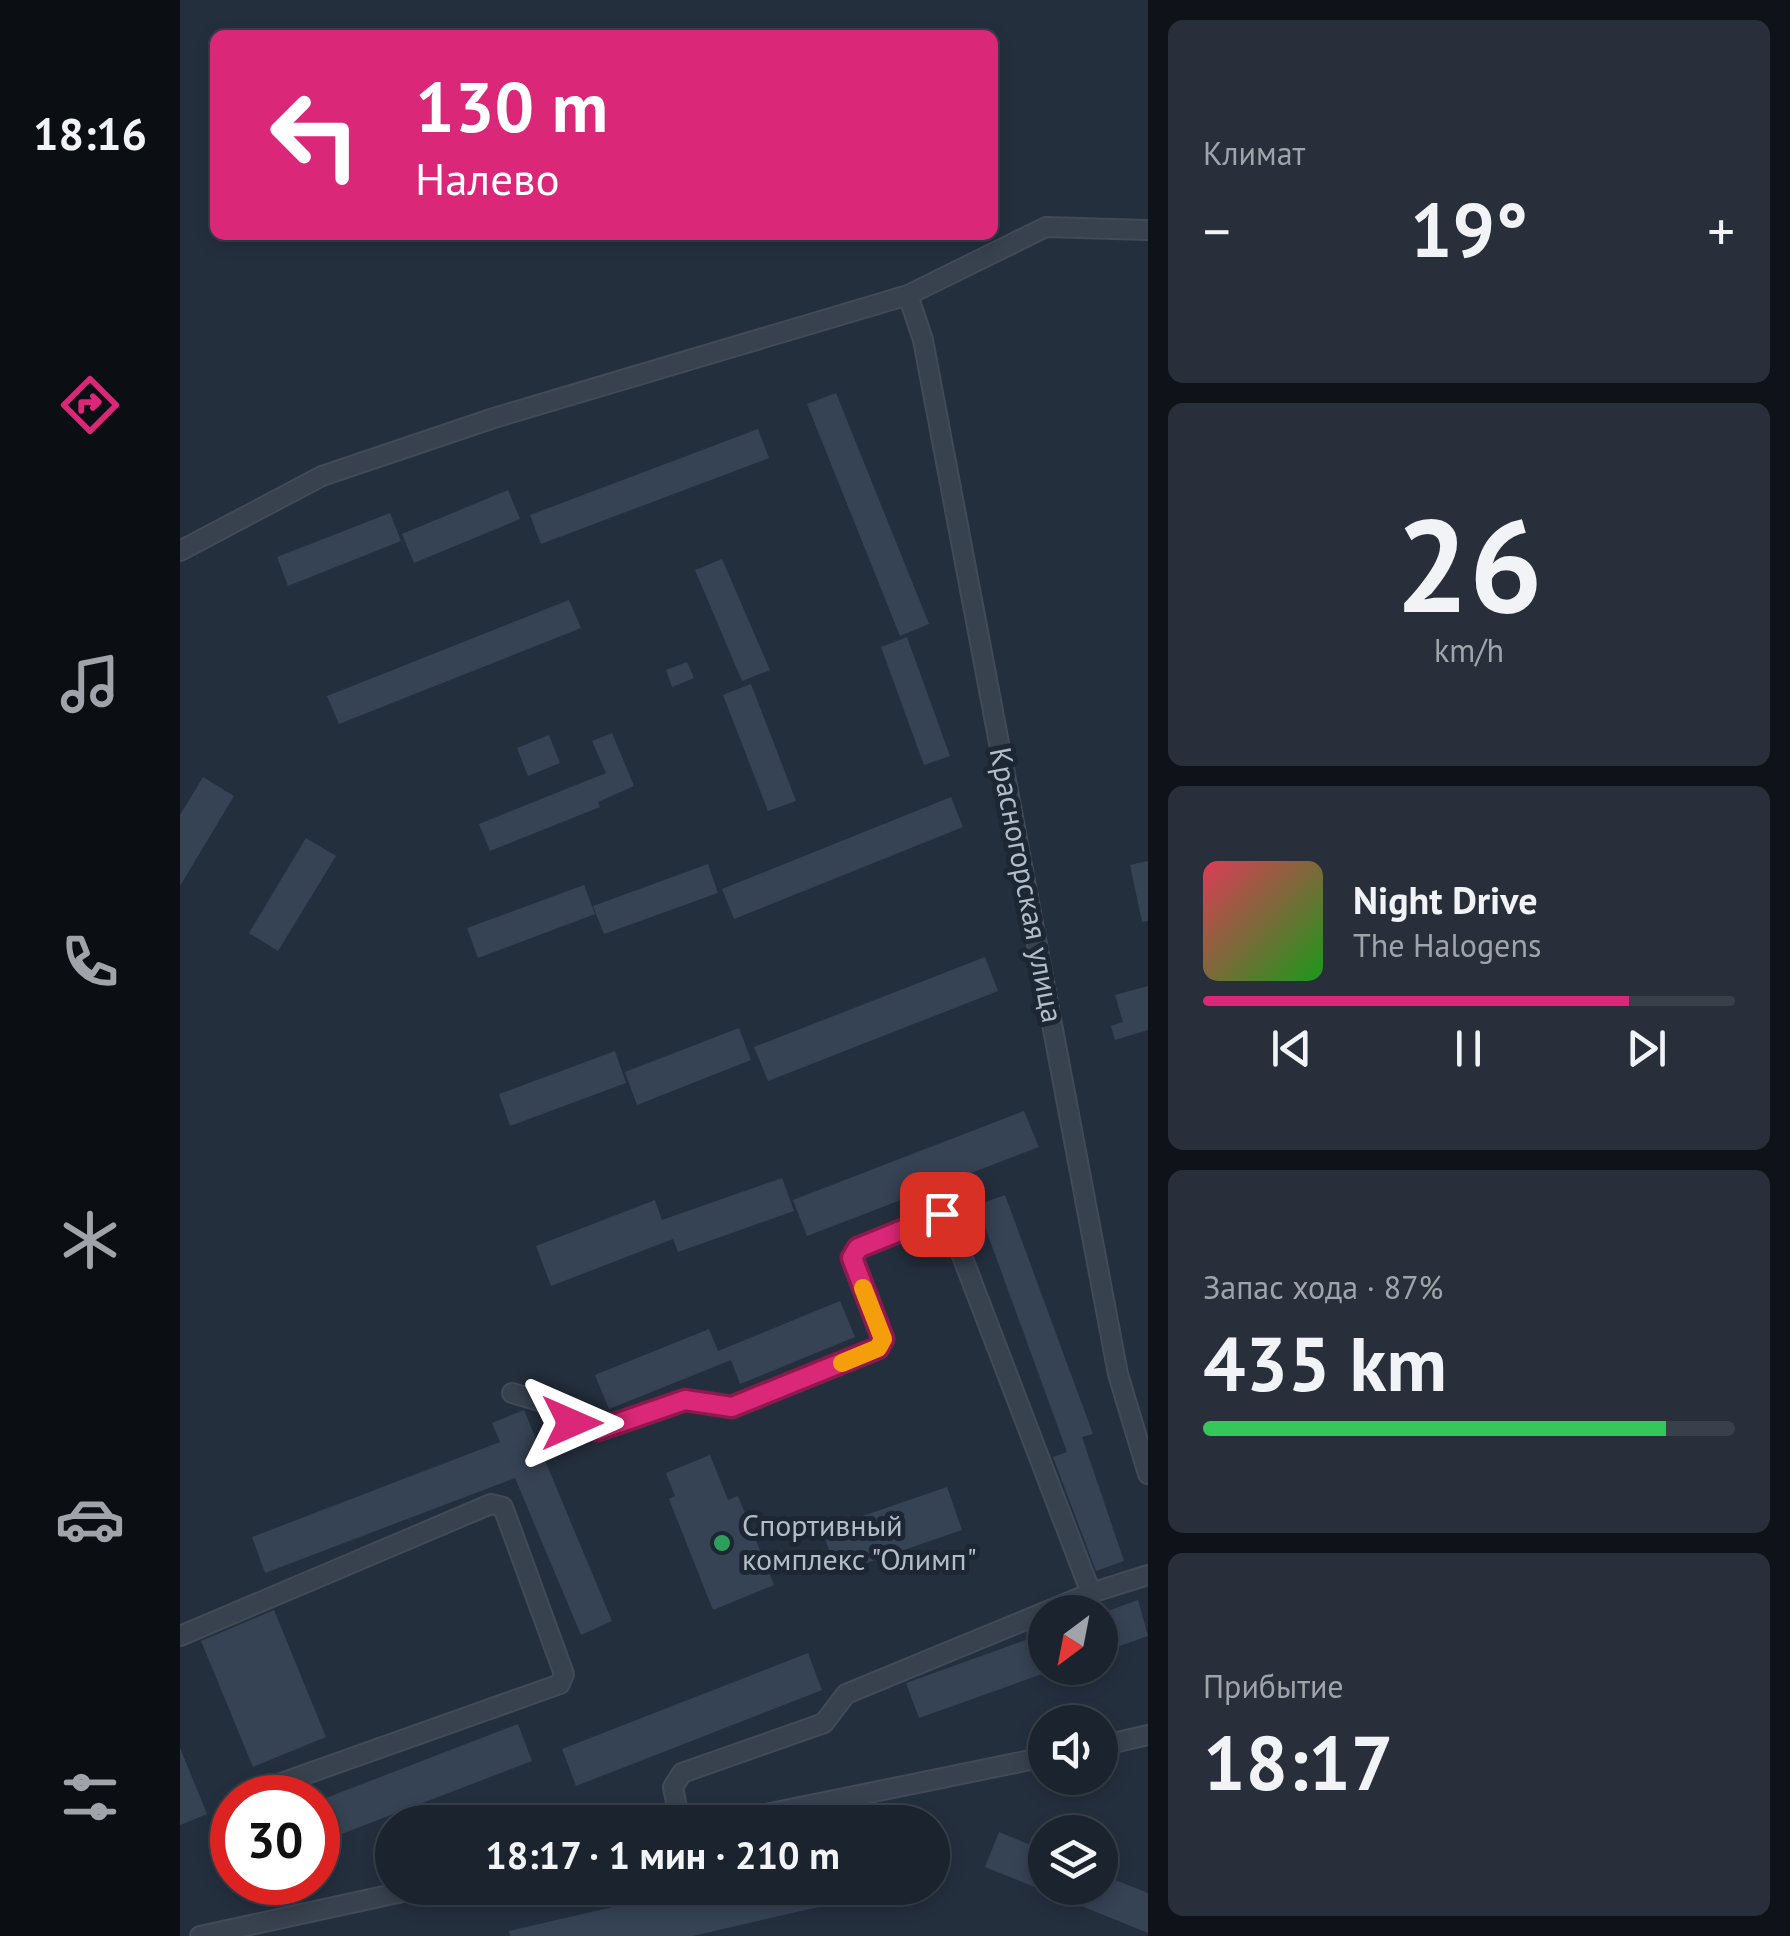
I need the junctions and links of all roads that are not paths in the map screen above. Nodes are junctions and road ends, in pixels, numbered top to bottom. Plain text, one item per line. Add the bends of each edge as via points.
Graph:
1 (1148, 230) edge
2 (908, 295) junction
3 (180, 551) edge
4 (512, 1393) dead end
5 (1148, 1474) edge
6 (1148, 1574) edge
7 (1091, 1593) junction
8 (180, 1636) edge
9 (1148, 1735) edge
10 (1118, 1742) edge
11 (1028, 1760) edge
12 (304, 1775) edge
13 (677, 1805) edge
14 (810, 1805) edge
15 (375, 1898) edge
16 (200, 1936) edge

1 - 2 street via 1046,227
2 - 3 street via 322,476
2 - 5 street, Красногорская улица via 927,359 1118,1374
4 - 7 street via 598,1430 685,1400 732,1407 878,1348 883,1339 852,1258 858,1248 942,1214
6 - 7 street
7 - 13 street via 846,1694 824,1723 682,1773 673,1787
8 - 12 street via 491,1504 503,1507 564,1674 560,1684
9 - 10 street
11 - 14 street
15 - 16 street

